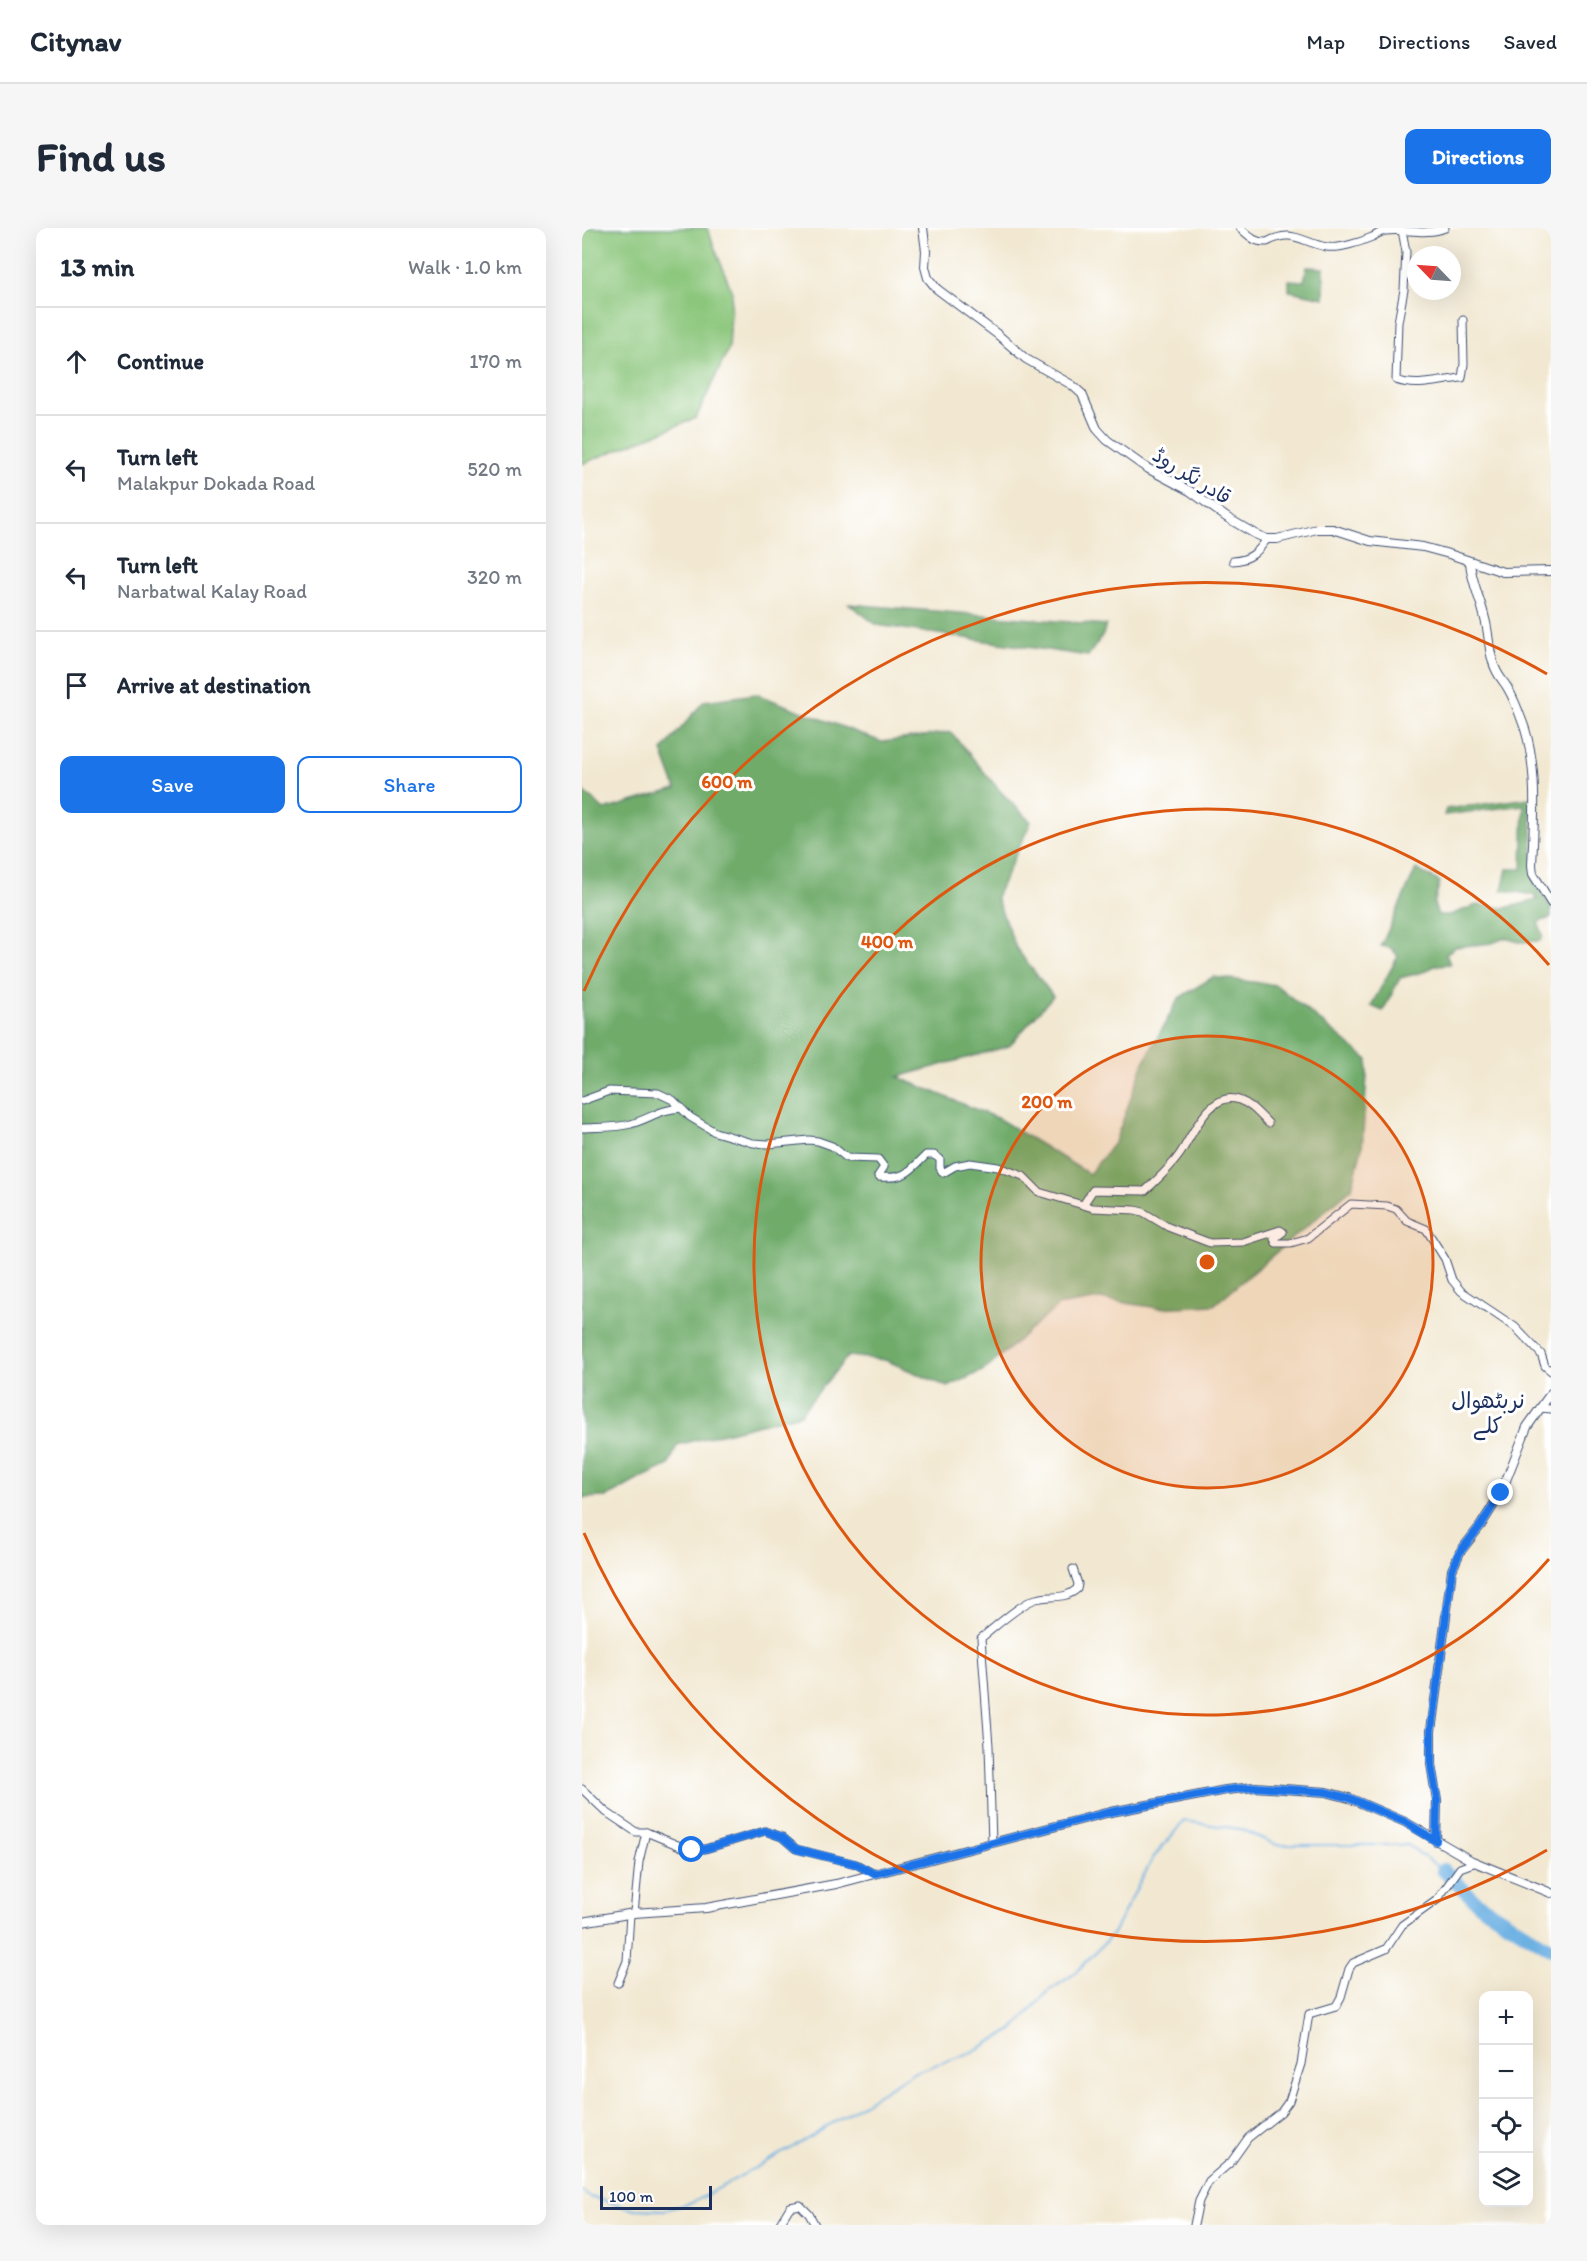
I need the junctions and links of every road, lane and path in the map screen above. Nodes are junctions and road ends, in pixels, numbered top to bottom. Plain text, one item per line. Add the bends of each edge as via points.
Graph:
1 (923, 228) edge
2 (1240, 228) edge
3 (1278, 228) edge
4 (1445, 228) edge
5 (1402, 230) junction
6 (1269, 241) junction
7 (1463, 320) dead end
8 (1267, 538) junction
9 (1233, 561) dead end
10 (1470, 562) junction
11 (1551, 571) edge
12 (1551, 903) edge
13 (582, 1101) edge
14 (682, 1108) junction
15 (1268, 1122) dead end
16 (582, 1128) edge
17 (1083, 1205) junction
18 (1551, 1371) edge
19 (1551, 1393) edge
20 (1540, 1408) junction
21 (1551, 1409) edge
22 (1073, 1569) dead end
23 (582, 1789) edge
24 (646, 1832) junction
25 (1436, 1841) junction
26 (992, 1843) junction
27 (1454, 1851) junction
28 (1476, 1862) junction
29 (1460, 1868) junction
30 (874, 1874) junction
31 (1551, 1893) edge
32 (632, 1913) junction
33 (582, 1922) edge
34 (618, 1983) dead end
35 (778, 2225) edge
36 (815, 2225) edge
37 (1194, 2225) edge

1 - 8 street, قادر نگر روڈ via 925,267 937,289 1026,359 1072,385 1082,394 1097,429 1107,440 1226,518
2 - 6 street via 1253,240
3 - 6 street via 1270,232
4 - 5 street via 1425,232
5 - 6 street via 1330,247 1284,232
5 - 7 street via 1405,280 1398,322 1396,380 1406,384 1462,378
8 - 9 street via 1244,560
8 - 10 street via 1333,529 1370,541 1423,547
10 - 11 street via 1503,572
10 - 12 street via 1496,672 1517,707 1526,732 1535,814 1533,874
13 - 14 street via 609,1091 638,1091 658,1093
14 - 16 street via 664,1109 628,1125
14 - 17 street via 699,1124 744,1140 768,1144 808,1140 832,1146 848,1158 878,1159 884,1167 879,1177 900,1177 913,1170 926,1155 934,1155 940,1159 943,1173 970,1163 998,1167 1023,1176 1039,1192
15 - 17 street via 1241,1100 1223,1099 1200,1122 1177,1158 1145,1191 1093,1190
17 - 18 street via 1143,1212 1168,1227 1218,1244 1244,1242 1280,1230 1274,1239 1276,1243 1308,1238 1351,1204 1396,1209 1407,1221 1430,1233 1461,1292 1515,1327 1541,1354
19 - 20 street
20 - 21 street
20 - 25 street via 1527,1427 1501,1493 1452,1570 1431,1731
22 - 26 street via 1078,1584 1070,1595 1034,1599 981,1638
23 - 24 street via 606,1812 636,1832
24 - 30 street via 692,1850 765,1831 782,1837 796,1849 856,1864
24 - 32 street
25 - 26 street via 1405,1822 1349,1798 1326,1792 1255,1787 1106,1813
25 - 27 street
26 - 30 street
27 - 28 street
27 - 29 street
28 - 29 street
28 - 31 street
29 - 37 street via 1437,1900 1402,1925 1386,1948 1353,1963 1336,2006 1309,2014 1299,2073 1289,2101 1209,2181 1199,2201
30 - 32 street via 706,1908
32 - 33 street
32 - 34 street via 627,1961
35 - 36 street via 790,2208 800,2205

